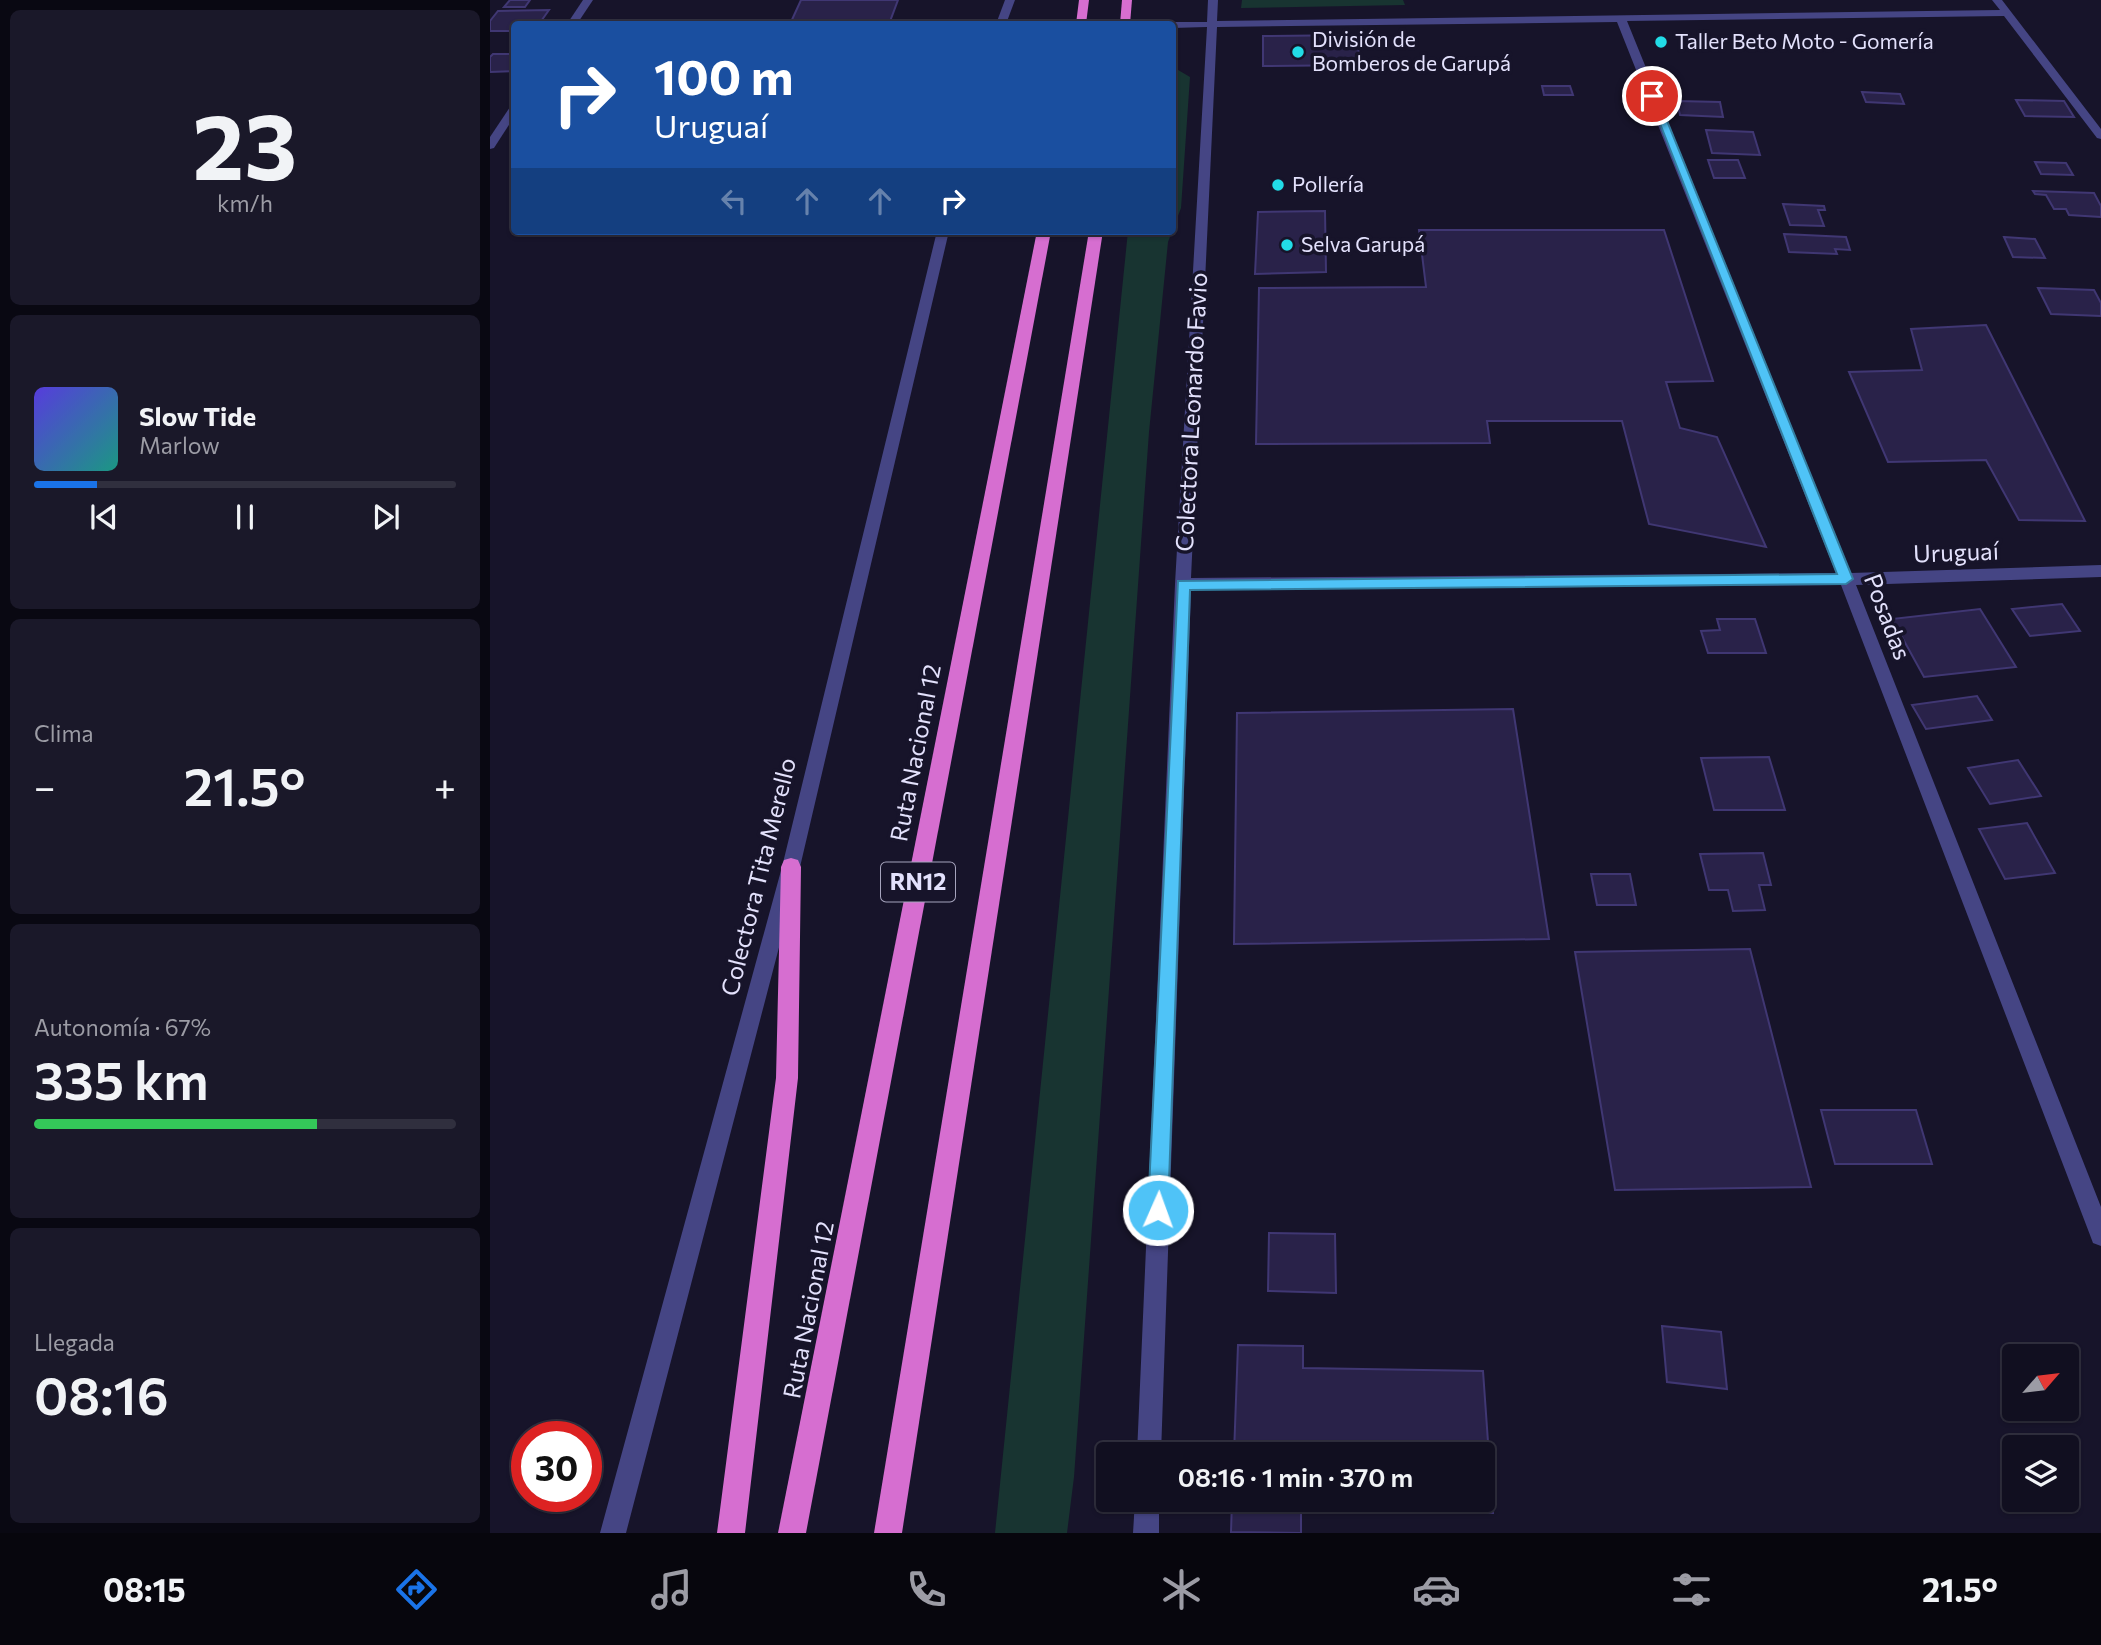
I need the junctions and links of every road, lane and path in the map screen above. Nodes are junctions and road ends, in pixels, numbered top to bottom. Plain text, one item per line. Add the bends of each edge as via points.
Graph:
1 (588, 0) edge
2 (1010, 0) edge
3 (1084, 0) edge
4 (1127, 0) edge
5 (1213, 0) edge
6 (1997, 0) edge
7 (2008, 13) junction
8 (1621, 19) junction
9 (574, 21) edge
10 (1003, 21) edge
11 (1081, 21) edge
12 (1125, 21) edge
13 (1212, 23) junction
14 (1176, 25) edge
15 (511, 112) edge
16 (495, 129) edge
17 (2101, 136) edge
18 (490, 146) edge
19 (942, 235) edge
20 (1043, 235) edge
21 (1095, 235) edge
22 (2101, 570) edge
23 (1846, 579) junction
24 (1183, 584) junction
25 (791, 867) junction
26 (2101, 1235) edge
27 (1149, 1442) edge
28 (1147, 1512) edge
29 (613, 1533) edge
30 (731, 1533) edge
31 (792, 1533) edge
32 (888, 1533) edge
33 (1146, 1533) edge

1 - 9 street
2 - 10 street
3 - 11 highway
4 - 12 highway
5 - 13 street, Colectora Leonardo Favio
6 - 7 street
7 - 8 street
7 - 17 street
8 - 13 street
8 - 23 street, Posadas
13 - 14 street
13 - 24 street, Colectora Leonardo Favio
15 - 16 street
16 - 18 street
19 - 25 street, Colectora Tita Merello
20 - 31 highway, Ruta Nacional 12 / RN12
21 - 32 highway, RN12
22 - 23 street, Uruguaí
23 - 24 street, Uruguaí
23 - 26 street, Posadas
24 - 27 street, Colectora Leonardo Favio
25 - 29 street, Colectora Tita Merello
25 - 30 highway via 787,1078
28 - 33 street

